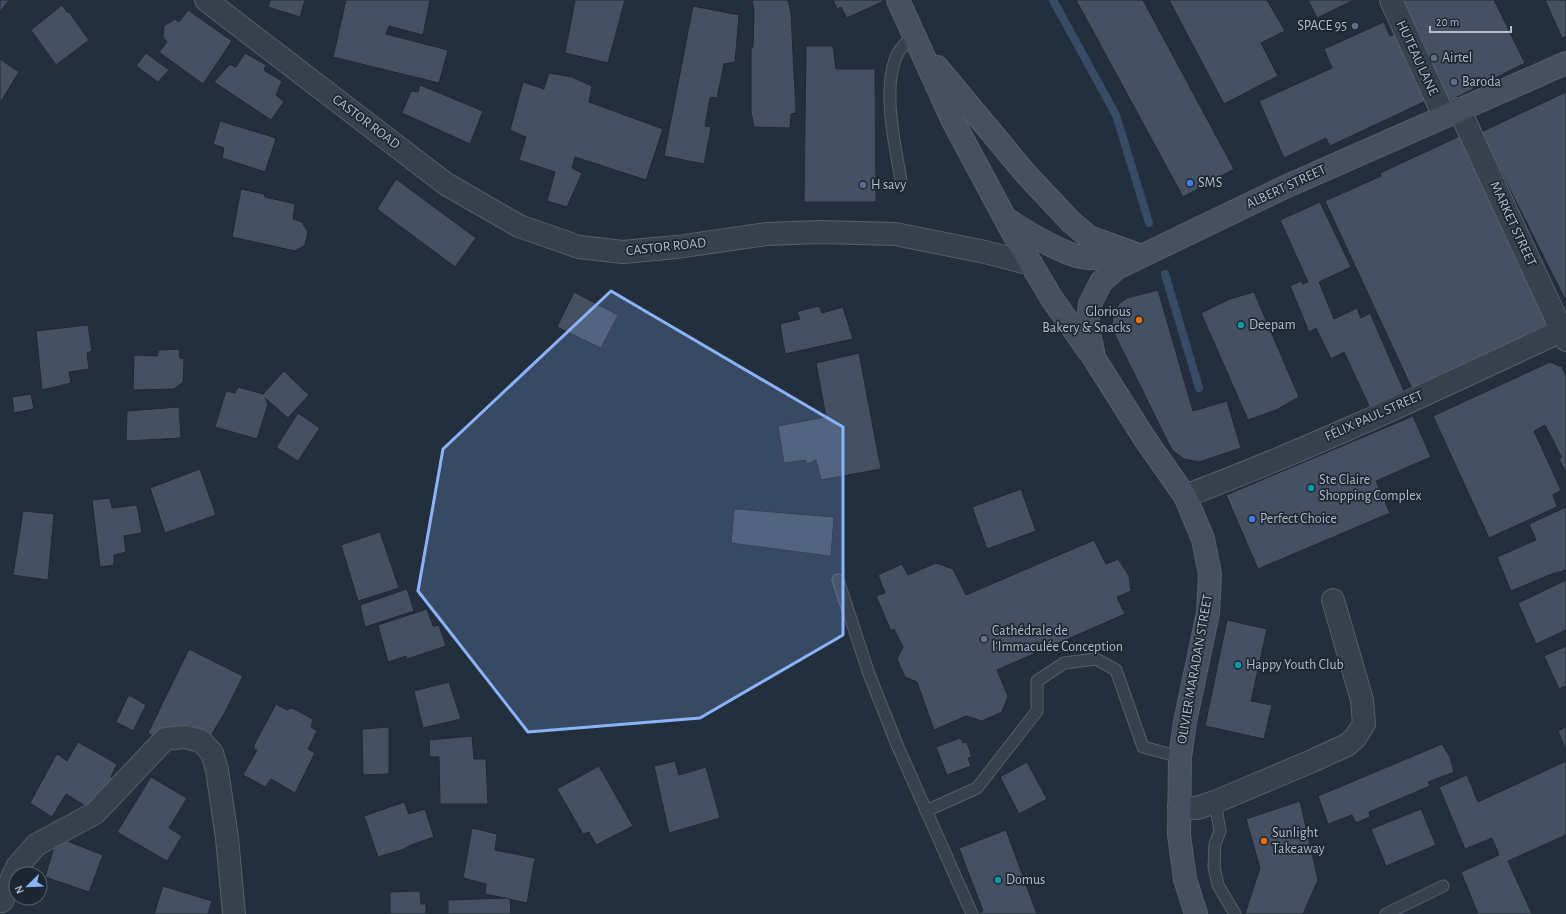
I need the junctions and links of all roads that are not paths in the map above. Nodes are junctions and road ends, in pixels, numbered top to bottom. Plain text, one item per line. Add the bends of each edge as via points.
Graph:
1 (206, 0) edge
2 (898, 0) edge
3 (1391, 0) edge
4 (916, 38) junction
5 (1566, 63) edge
6 (1451, 112) junction
7 (901, 180) dead end
8 (1005, 218) junction
9 (1142, 256) junction
10 (1031, 264) junction
11 (1564, 336) edge
12 (1094, 358) junction
13 (1185, 496) junction
14 (838, 580) dead end
15 (1333, 600) dead end
16 (1180, 756) junction
17 (1215, 802) junction
18 (1179, 807) junction
19 (926, 811) junction
20 (1443, 886) dead end
21 (2, 901) dead end
22 (234, 914) edge
23 (972, 914) edge
24 (1196, 914) edge
25 (1235, 914) edge
26 (1386, 914) edge

1 - 10 street, CASTOR ROAD via 446,184 519,226 580,247 623,252 766,234 865,233 903,236
2 - 4 main road
3 - 6 street, HUTEAU LANE
4 - 7 lane via 898,53 890,82 889,100
4 - 8 main road, OLIVIER MARADAN STREET via 952,119
4 - 9 main road via 1026,174 1071,222 1089,237
5 - 6 main road, ALBERT STREET
6 - 9 main road, ALBERT STREET via 1285,187
6 - 11 street, MARKET STREET
8 - 9 main road, ALBERT STREET via 1019,228 1081,257
8 - 10 main road, OLIVIER MARADAN STREET
9 - 12 main road via 1117,268 1101,282 1090,304 1087,326
10 - 12 main road, OLIVIER MARADAN STREET via 1052,299
11 - 13 street, FÉLIX PAUL STREET
12 - 13 main road, OLIVIER MARADAN STREET via 1145,439
13 - 16 main road, OLIVIER MARADAN STREET via 1203,539 1210,574 1208,613
14 - 19 lane via 869,674
15 - 17 street via 1362,700 1364,724 1347,744
16 - 18 main road, OLIVIER MARADAN STREET
16 - 19 lane via 1143,747 1116,670 1096,659 1064,663 1037,681 1037,711 978,788
17 - 18 street via 1197,808
17 - 25 lane via 1220,831 1215,844 1214,866 1218,885
18 - 24 main road, OLIVIER MARADAN STREET via 1179,835 1185,879
19 - 23 lane
20 - 26 lane
21 - 22 street via 17,867 36,845 94,813 165,739 185,737 201,741 212,752 217,770

